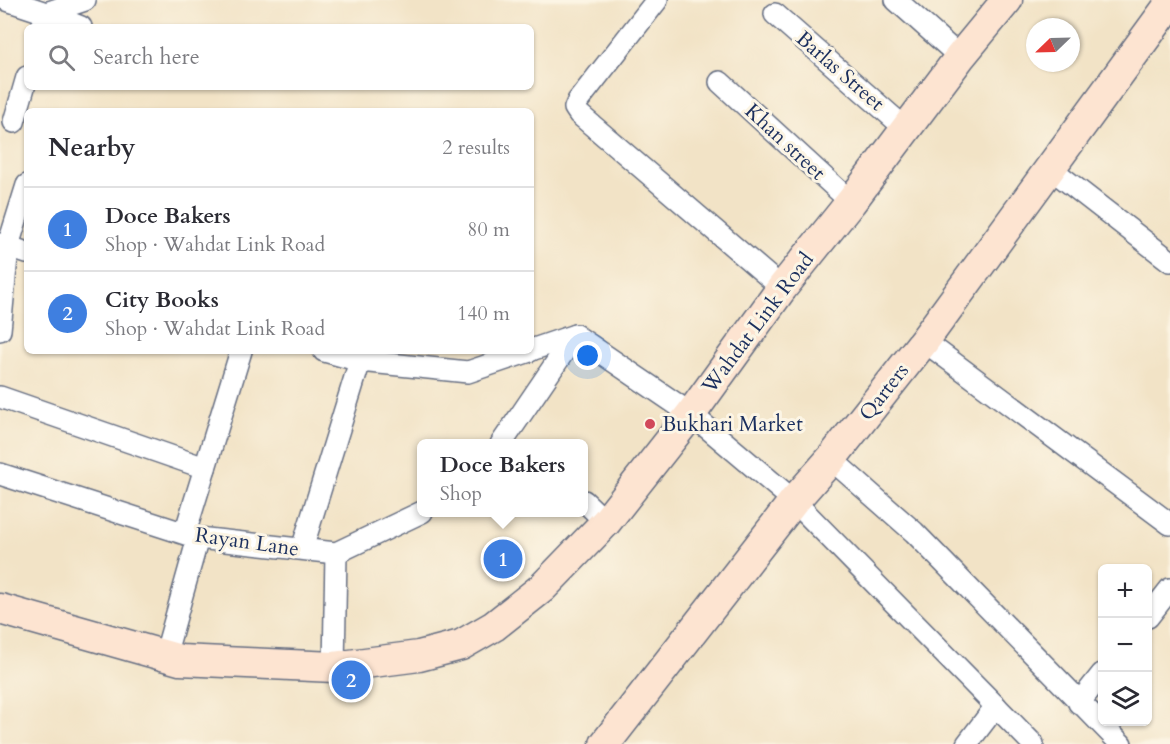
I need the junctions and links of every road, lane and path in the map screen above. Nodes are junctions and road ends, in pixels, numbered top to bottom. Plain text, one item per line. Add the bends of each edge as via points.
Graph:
1 (6, 0) edge
2 (85, 0) edge
3 (657, 0) edge
4 (896, 0) edge
5 (1007, 0) edge
6 (1170, 4) edge
7 (775, 14) dead end
8 (44, 20) edge
9 (65, 24) edge
10 (960, 57) junction
11 (720, 82) dead end
12 (24, 87) edge
13 (14, 122) edge
14 (906, 129) junction
15 (1050, 168) junction
16 (24, 197) edge
17 (851, 202) junction
18 (12, 247) edge
19 (1170, 261) edge
20 (782, 288) junction
21 (0, 330) edge
22 (575, 335) junction
23 (924, 341) junction
24 (534, 350) edge
25 (240, 354) edge
26 (335, 354) edge
27 (521, 354) edge
28 (360, 361) junction
29 (0, 397) edge
30 (691, 414) junction
31 (512, 439) edge
32 (831, 459) junction
33 (205, 468) junction
34 (0, 474) edge
35 (794, 501) junction
36 (588, 505) edge
37 (417, 514) edge
38 (606, 522) junction
39 (1170, 524) edge
40 (192, 536) junction
41 (302, 549) junction
42 (336, 553) junction
43 (1170, 589) edge
44 (0, 609) edge
45 (1152, 612) edge
46 (165, 656) junction
47 (334, 667) junction
48 (1098, 679) edge
49 (1079, 703) junction
50 (996, 706) junction
51 (616, 740) edge
52 (967, 744) edge
53 (1033, 744) edge
54 (1121, 744) edge

1 - 8 street
2 - 8 street
3 - 20 street via 576,108
4 - 10 street
5 - 10 street, Wahdat Link Road
6 - 15 street, Qarters
7 - 14 street, Barlas Street
8 - 9 street
10 - 14 street, Wahdat Link Road
11 - 17 street, Khan street
12 - 13 street
14 - 17 street, Wahdat Link Road
15 - 19 street
15 - 23 street, Qarters
16 - 18 street
17 - 20 street, Wahdat Link Road
18 - 21 street
20 - 30 street, Wahdat Link Road
22 - 24 street
22 - 30 street
22 - 31 street
23 - 32 street, Qarters
23 - 39 street
25 - 33 street
26 - 28 street
27 - 28 street via 468,372
28 - 41 street
29 - 33 street
30 - 35 street
30 - 38 street, Wahdat Link Road
32 - 35 street, Qarters
32 - 49 street via 914,532
33 - 40 street
34 - 40 street, Rayan Lane
35 - 50 street
35 - 51 street, Qarters
36 - 38 street
37 - 42 street
38 - 47 street, Wahdat Link Road via 542,588 494,626 461,645 419,656
40 - 41 street, Rayan Lane
40 - 46 street
41 - 42 street, Rayan Lane
42 - 47 street
43 - 45 street
44 - 46 street, Wahdat Link Road
46 - 47 street, Wahdat Link Road via 180,660
48 - 49 street
49 - 54 street
50 - 52 street
50 - 53 street

